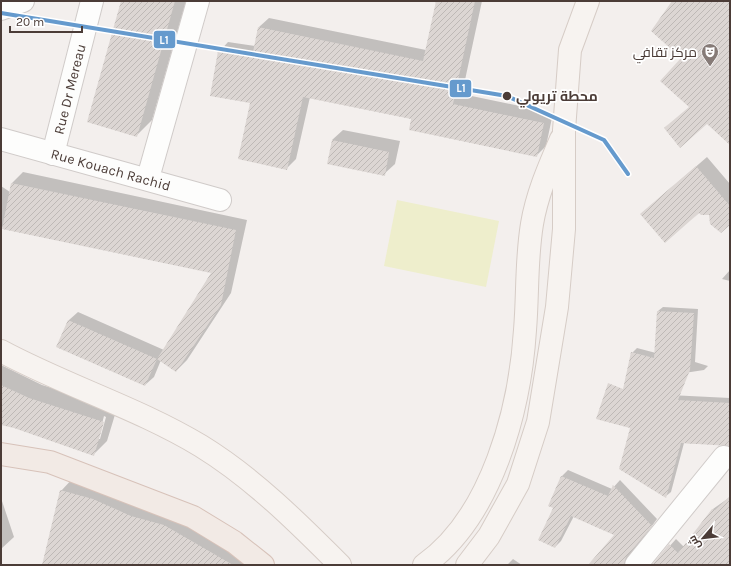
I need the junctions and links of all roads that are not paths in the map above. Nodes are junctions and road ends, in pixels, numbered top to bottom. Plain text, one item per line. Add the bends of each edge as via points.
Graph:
1 (23, 1) edge
2 (92, 1) edge
3 (198, 1) edge
4 (588, 1) edge
5 (1, 9) edge
6 (564, 130) junction
7 (1, 139) edge
8 (53, 154) junction
9 (148, 178) junction
10 (220, 200) dead end
11 (1, 351) edge
12 (1, 454) edge
13 (724, 457) dead end
14 (263, 565) edge
15 (340, 565) edge
16 (424, 565) edge
17 (468, 565) edge
18 (636, 565) edge

1 - 5 street
2 - 8 street, Rue Dr Mereau
3 - 9 street
4 - 6 street via 570,50
6 - 16 street via 539,192 532,224 525,330 516,401 498,461 480,498 458,533
6 - 17 street via 564,229 557,307 538,422 518,484 489,536
7 - 8 street, Rue Kouach Rachid
8 - 9 street, Rue Kouach Rachid
9 - 10 street, Rue Kouach Rachid
11 - 15 street via 154,421 201,446 236,469
12 - 14 main road via 50,462 193,517 234,542
13 - 18 street

